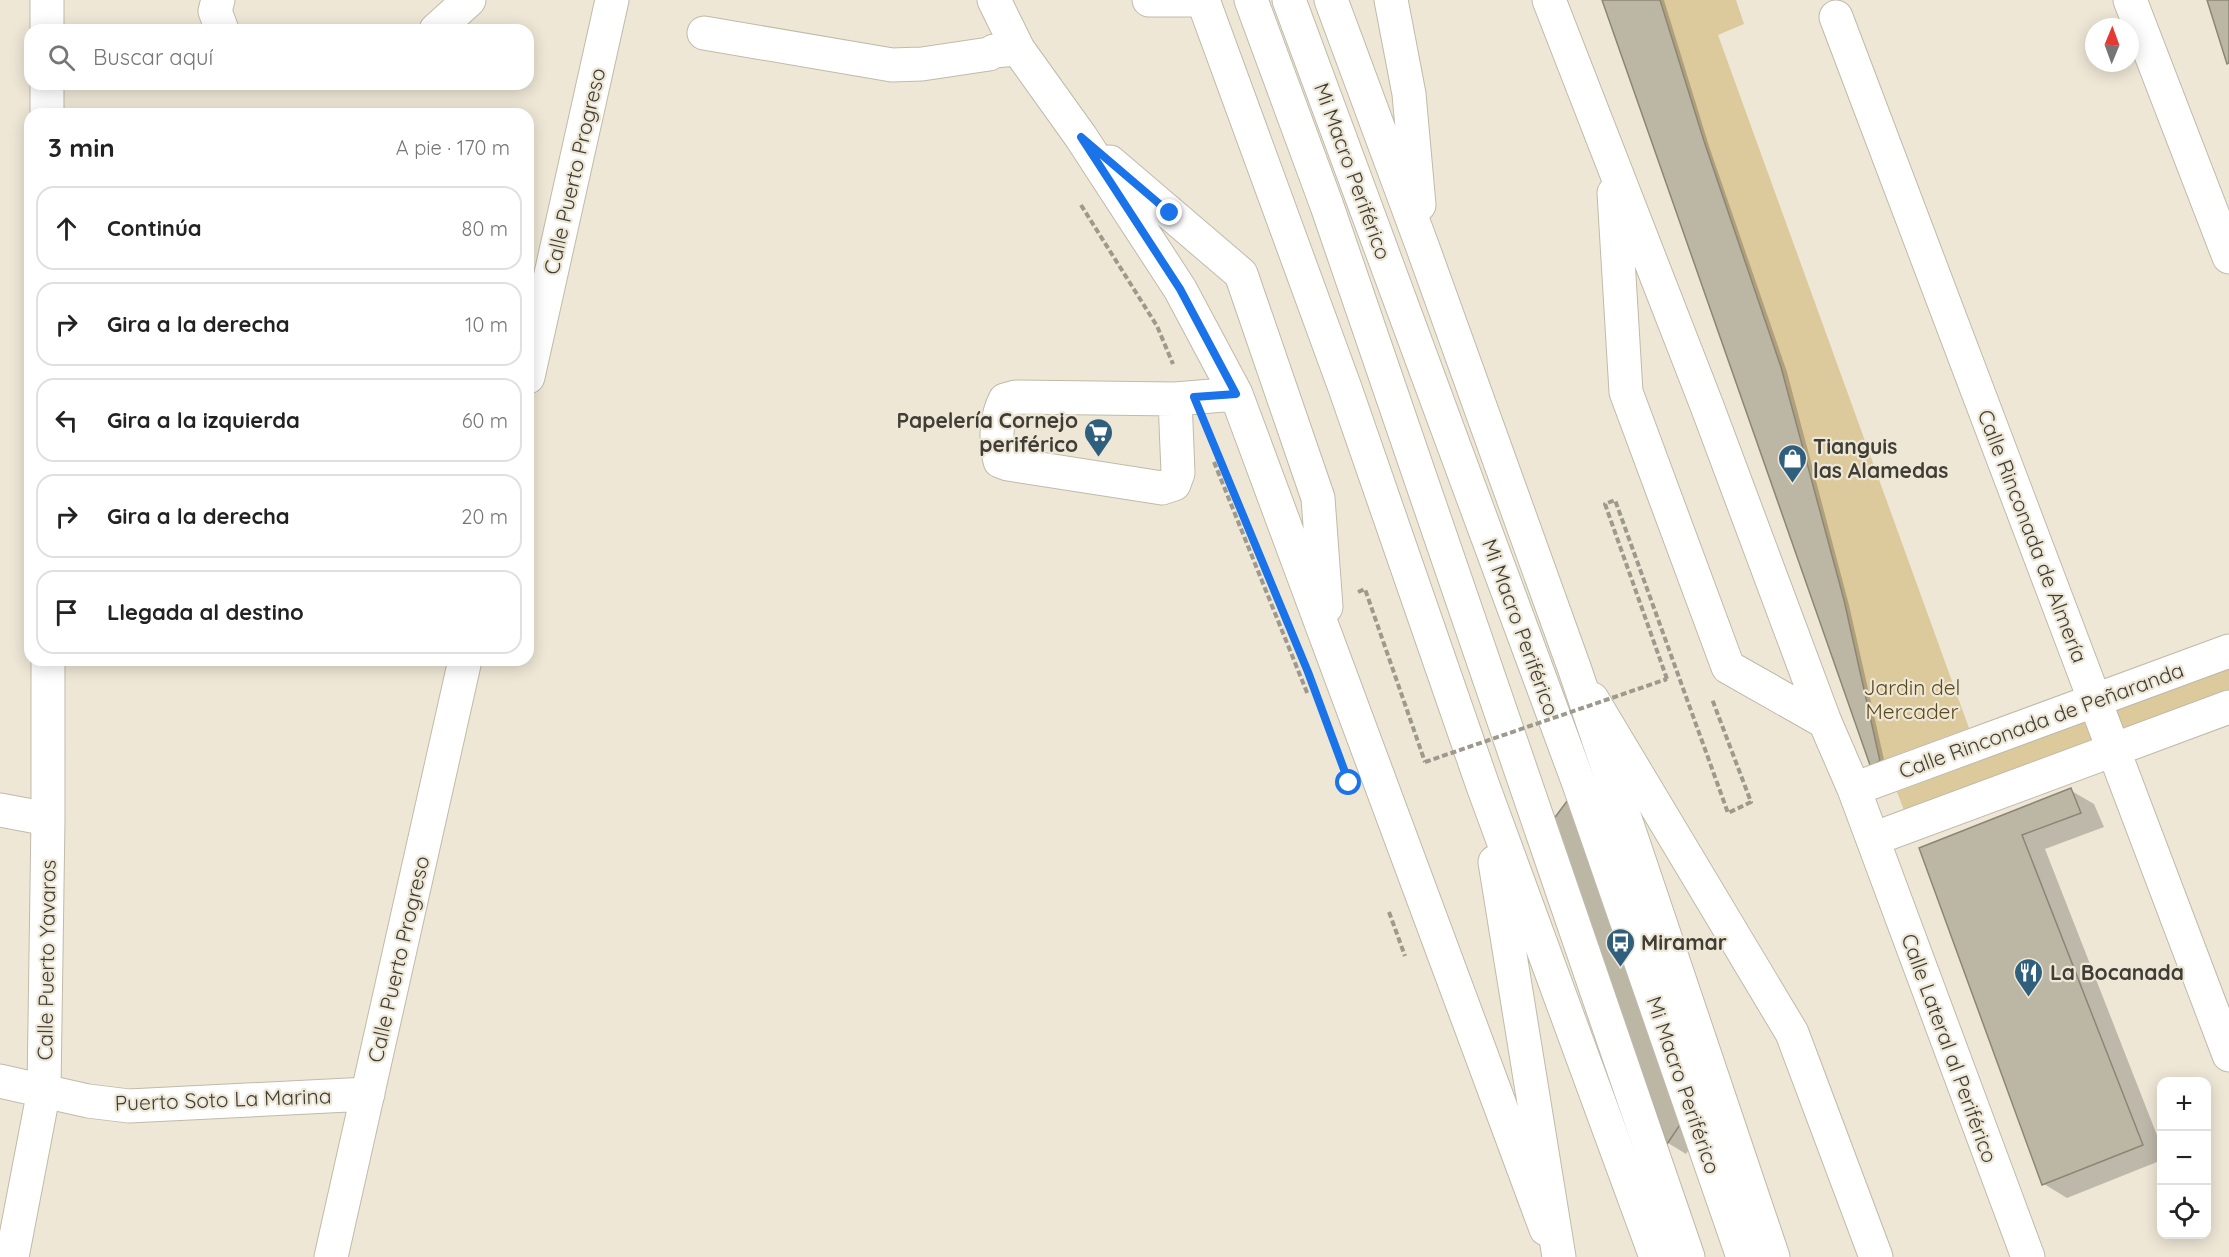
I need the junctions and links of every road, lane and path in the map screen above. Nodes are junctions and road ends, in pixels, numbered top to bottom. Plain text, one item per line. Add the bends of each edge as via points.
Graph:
1 (47, 0) edge
2 (218, 0) edge
3 (469, 0) edge
4 (612, 0) edge
5 (994, 0) edge
6 (1149, 0) edge
7 (1194, 0) edge
8 (1203, 0) edge
9 (1251, 0) edge
10 (1289, 0) edge
11 (1331, 0) edge
12 (1391, 0) edge
13 (1549, 0) edge
14 (2130, 0) edge
15 (1836, 17) dead end
16 (47, 24) edge
17 (220, 24) edge
18 (443, 24) edge
19 (704, 33) dead end
20 (1018, 49) junction
21 (47, 90) edge
22 (47, 108) edge
23 (1081, 137) junction
24 (1612, 163) junction
25 (1080, 204) dead end
26 (1424, 248) junction
27 (2229, 257) edge
28 (534, 350) edge
29 (1236, 394) junction
30 (1186, 398) junction
31 (1213, 461) dead end
32 (1230, 485) dead end
33 (1348, 595) dead end
34 (1329, 645) junction
35 (2229, 651) edge
36 (48, 666) edge
37 (464, 666) edge
38 (1575, 670) junction
39 (1309, 698) dead end
40 (2096, 700) junction
41 (2229, 707) edge
42 (1825, 722) junction
43 (2114, 750) junction
44 (1483, 786) junction
45 (1854, 789) junction
46 (1751, 802) dead end
47 (0, 810) edge
48 (48, 819) junction
49 (1873, 839) junction
50 (1385, 902) dead end
51 (1409, 966) dead end
52 (2229, 1055) edge
53 (0, 1081) edge
54 (44, 1090) junction
55 (368, 1094) junction
56 (12, 1257) edge
57 (331, 1257) edge
58 (1558, 1257) edge
59 (1656, 1257) edge
60 (1688, 1257) edge
61 (1743, 1257) edge
62 (1773, 1257) edge
63 (1876, 1257) edge
64 (2028, 1257) edge

1 - 16 main road
2 - 17 main road via 215,10
3 - 18 main road
4 - 28 main road, Calle Puerto Progreso
5 - 20 main road
6 - 7 main road
8 - 44 main road via 1345,388
9 - 60 main road, Mi Macro Periférico via 1327,206
10 - 61 main road, Mi Macro Periférico via 1579,784
11 - 26 main road
12 - 26 main road via 1409,94
13 - 24 main road, Calle Lateral al Periférico
14 - 27 main road
15 - 40 main road, Calle Rinconada de Almería
19 - 20 main road via 892,64 922,64
20 - 23 main road
21 - 22 main road
23 - 29 main road via 1180,289
23 - 34 main road via 1241,274 1318,498
24 - 42 main road, Calle Lateral al Periférico
24 - 42 main road via 1626,392 1728,667
25 - 30 path via 1157,326
26 - 38 main road
29 - 30 main road
29 - 34 main road
30 - 30 main road via 1005,400 1000,411 1000,461 1162,489 1174,483 1178,473
30 - 32 path
31 - 39 path
33 - 46 path, bridge via 1365,589 1425,762 1668,679 1605,504 1615,500 1728,813
34 - 58 main road
35 - 40 main road, Calle Rinconada de Peñaranda
36 - 48 main road, Calle Puerto Yavaros
37 - 55 main road, Calle Puerto Progreso
38 - 62 main road
38 - 63 main road via 1792,1033
40 - 43 main road, Calle Rinconada de Almería
40 - 45 main road, Calle Rinconada de Peñaranda
41 - 43 main road
42 - 45 main road, Calle Lateral al Periférico
43 - 49 main road
43 - 52 main road, Calle Rinconada de Almería
44 - 58 main road
44 - 59 main road
45 - 49 main road, Calle Lateral al Periférico
47 - 48 main road
48 - 54 main road, Calle Puerto Yavaros
49 - 64 main road, Calle Lateral al Periférico
50 - 51 path
53 - 54 main road, Puerto Soto La Marina
54 - 55 main road, Puerto Soto La Marina via 129,1106
54 - 56 main road, Calle Puerto Yavaros
55 - 57 main road, Calle Puerto Progreso

